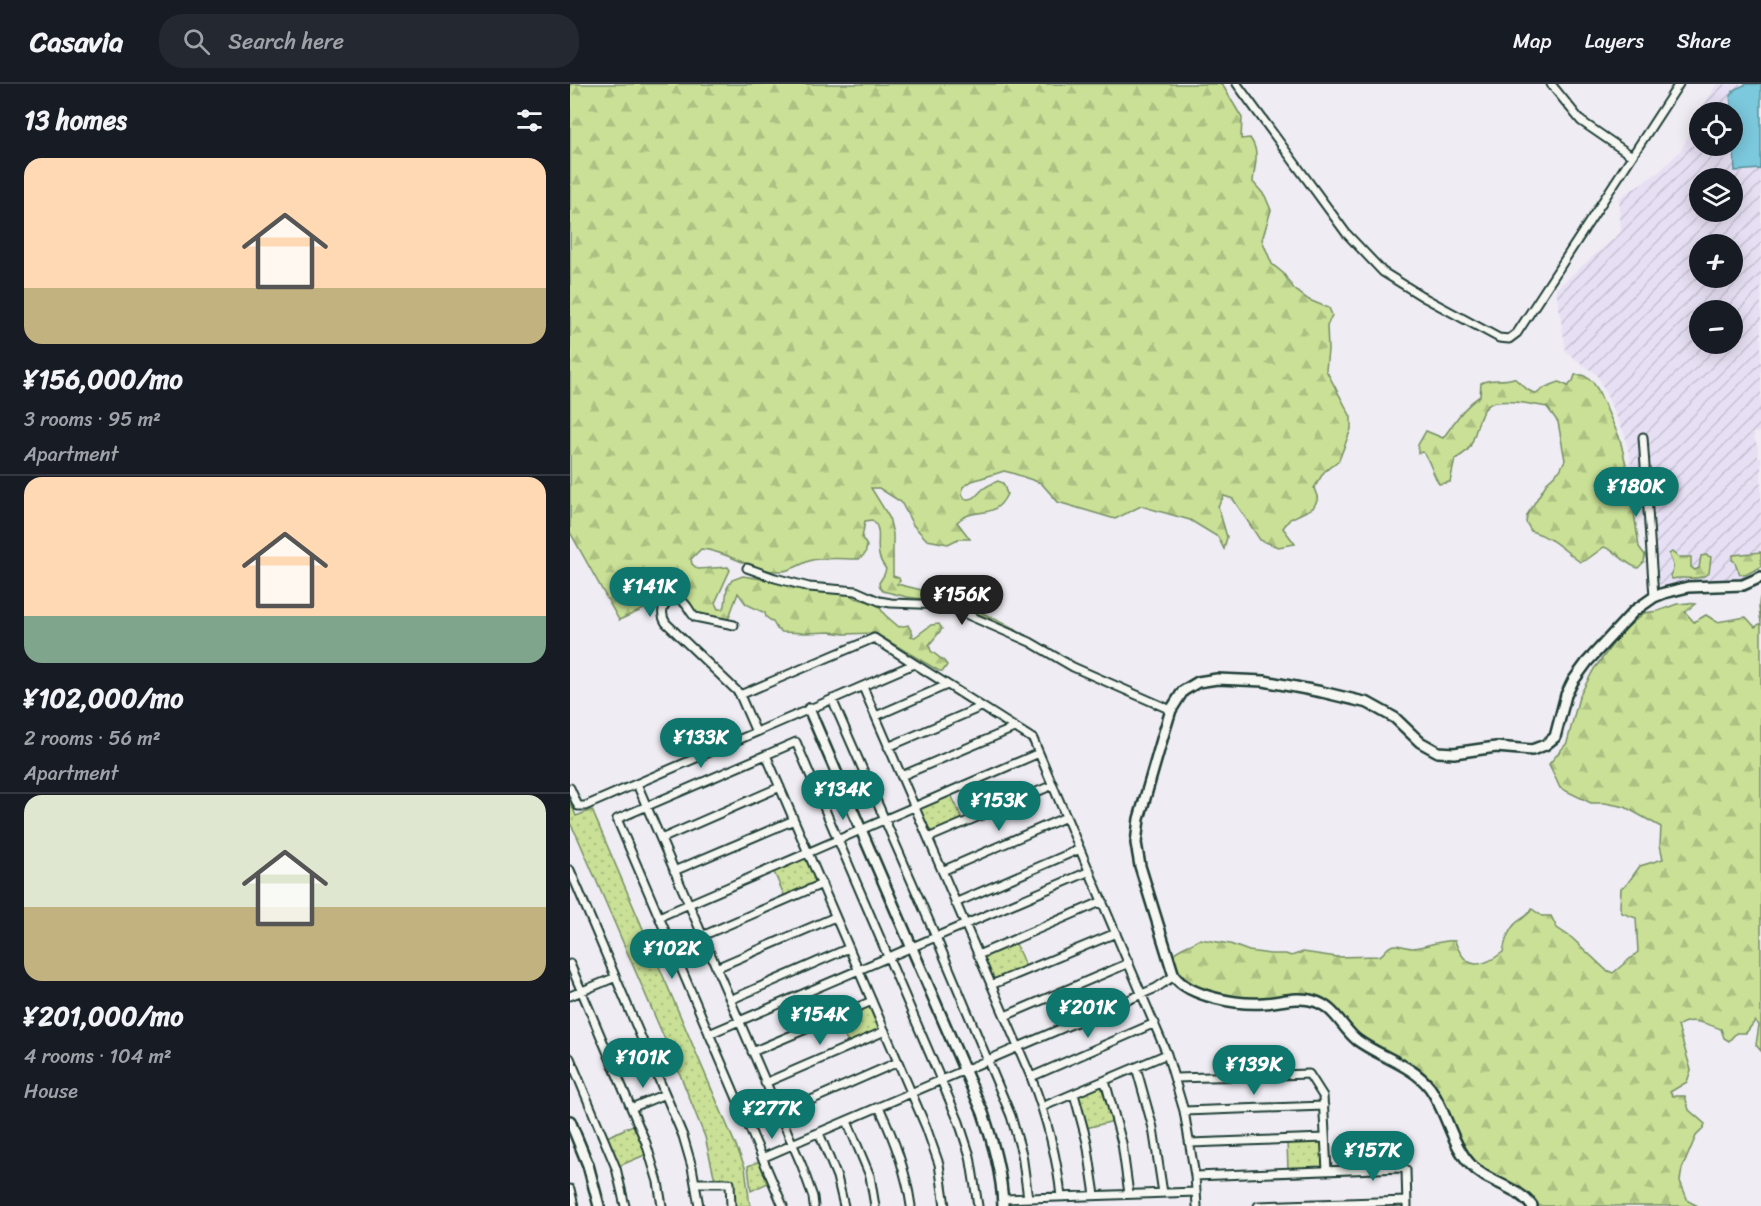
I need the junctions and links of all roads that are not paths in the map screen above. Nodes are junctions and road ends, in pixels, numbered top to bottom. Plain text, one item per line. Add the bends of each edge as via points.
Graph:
1 (1237, 84) edge
2 (1551, 84) edge
3 (1679, 84) edge
4 (1632, 156) junction
5 (1643, 437) dead end
6 (747, 568) dead end
7 (1761, 577) edge
8 (1654, 597) junction
9 (734, 624) dead end
10 (914, 664) junction
11 (947, 685) junction
12 (862, 687) junction
13 (740, 695) junction
14 (832, 699) junction
15 (981, 707) junction
16 (809, 710) junction
17 (1171, 710) junction
18 (876, 716) junction
19 (1014, 728) junction
20 (756, 732) junction
21 (888, 747) junction
22 (1039, 753) junction
23 (766, 755) junction
24 (901, 776) junction
25 (637, 784) junction
26 (1053, 785) junction
27 (780, 787) junction
28 (570, 788) edge
29 (646, 806) junction
30 (915, 807) junction
31 (1066, 817) junction
32 (794, 820) junction
33 (884, 820) junction
34 (861, 829) junction
35 (661, 838) junction
36 (928, 838) junction
37 (838, 839) junction
38 (1080, 849) junction
39 (808, 852) junction
40 (570, 870) edge
41 (674, 871) junction
42 (942, 871) junction
43 (1090, 871) junction
44 (822, 884) junction
45 (1103, 902) junction
46 (955, 903) junction
47 (688, 904) junction
48 (659, 917) junction
49 (835, 917) junction
50 (965, 924) junction
51 (1116, 933) junction
52 (702, 936) junction
53 (936, 937) junction
54 (912, 947) junction
55 (849, 948) junction
56 (978, 955) junction
57 (889, 957) junction
58 (1129, 963) junction
59 (570, 964) edge
60 (716, 968) junction
61 (859, 970) junction
62 (1174, 976) junction
63 (616, 977) junction
64 (991, 985) junction
65 (582, 992) junction
66 (1142, 994) junction
67 (570, 996) edge
68 (730, 1000) junction
69 (872, 1001) junction
70 (1005, 1016) junction
71 (739, 1022) junction
72 (1155, 1023) junction
73 (885, 1031) junction
74 (709, 1035) junction
75 (1018, 1047) junction
76 (752, 1052) junction
77 (1167, 1054) junction
78 (570, 1058) edge
79 (988, 1060) junction
80 (898, 1062) junction
81 (1136, 1067) junction
82 (965, 1070) junction
83 (1031, 1077) junction
84 (1176, 1078) junction
85 (941, 1080) junction
86 (1105, 1081) junction
87 (765, 1083) junction
88 (911, 1093) junction
89 (665, 1094) junction
90 (1074, 1094) junction
91 (1324, 1106) junction
92 (879, 1107) junction
93 (1042, 1107) junction
94 (631, 1108) junction
95 (1184, 1111) junction
96 (779, 1114) junction
97 (570, 1121) edge
98 (847, 1121) junction
99 (819, 1133) junction
100 (1325, 1138) junction
101 (1190, 1143) junction
102 (792, 1145) junction
103 (762, 1158) junction
104 (1326, 1171) junction
105 (1195, 1176) junction
106 (696, 1183) junction
107 (570, 1190) edge
108 (1196, 1192) junction
109 (1162, 1193) junction
110 (1129, 1194) junction
111 (1095, 1195) junction
112 (1061, 1197) junction
113 (1028, 1198) junction
114 (1003, 1202) edge
115 (1407, 1203) edge
116 (574, 1206) edge
117 (599, 1206) edge
118 (625, 1206) edge
119 (662, 1206) edge
120 (699, 1206) edge
121 (731, 1206) edge
122 (783, 1206) edge
123 (814, 1206) edge
124 (844, 1206) edge
125 (875, 1206) edge
126 (910, 1206) edge
127 (945, 1206) edge
128 (978, 1206) edge
129 (1197, 1206) edge
130 (1258, 1206) edge
131 (1532, 1206) edge

1 - 4 street via 1346,233 1383,272 1499,338 1509,339 1517,333
2 - 4 street via 1581,121
3 - 4 street
5 - 8 street
6 - 17 street via 809,587 856,591 879,601 945,605
7 - 8 street via 1743,585 1688,587
8 - 17 street via 1622,622 1582,667 1566,695 1555,737 1532,750 1496,747 1438,752 1420,742 1395,718 1368,703 1264,681 1198,682 1183,691
9 - 13 street via 695,617 680,600 669,601 662,612 666,623
10 - 11 street
10 - 12 street
10 - 13 street via 874,638
11 - 15 street
11 - 18 street
12 - 14 street
12 - 18 street
13 - 20 street
14 - 16 street
14 - 33 street
15 - 19 street
15 - 21 street
16 - 20 street
16 - 34 street
17 - 62 street via 1139,819 1136,843
18 - 21 street
19 - 22 street via 1033,739
19 - 24 street
20 - 25 street
21 - 24 street
22 - 26 street
22 - 30 street
23 - 27 street
23 - 29 street
23 - 37 street via 796,742
24 - 30 street
25 - 28 street via 582,807
25 - 29 street
26 - 31 street
26 - 36 street
27 - 32 street
27 - 35 street
29 - 35 street
29 - 48 street via 617,819
30 - 33 street
30 - 36 street
31 - 38 street
31 - 42 street
32 - 39 street
32 - 41 street
33 - 34 street
33 - 53 street
34 - 37 street
34 - 54 street
35 - 41 street
36 - 42 street
37 - 39 street
37 - 57 street
38 - 43 street
38 - 46 street
39 - 44 street
39 - 47 street
40 - 63 street
41 - 47 street
42 - 46 street
43 - 45 street
43 - 50 street
44 - 49 street
44 - 52 street
45 - 51 street
45 - 56 street
46 - 50 street
47 - 48 street
47 - 52 street
48 - 74 street
49 - 55 street
49 - 60 street
50 - 53 street
50 - 56 street
51 - 58 street
51 - 64 street
52 - 60 street
53 - 54 street
53 - 79 street
54 - 57 street
54 - 82 street
55 - 61 street
55 - 68 street
56 - 64 street
57 - 61 street
57 - 85 street
58 - 66 street
58 - 70 street
59 - 65 street
60 - 68 street
61 - 69 street
61 - 71 street
62 - 66 street
62 - 131 street via 1197,992 1242,1003 1298,999 1324,1006 1357,1040 1422,1079 1433,1092 1467,1161 1486,1178 1522,1195
63 - 65 street
63 - 89 street
64 - 70 street
65 - 67 street
65 - 94 street
66 - 72 street
66 - 75 street
68 - 71 street
69 - 73 street
69 - 76 street
70 - 75 street
71 - 74 street
71 - 76 street
72 - 77 street
72 - 83 street
73 - 80 street
73 - 87 street
74 - 103 street
75 - 79 street
75 - 83 street
76 - 87 street
77 - 81 street
77 - 84 street
78 - 118 street via 616,1168
79 - 82 street
79 - 113 street via 1014,1123
80 - 88 street
80 - 96 street
81 - 86 street
81 - 109 street via 1153,1128
82 - 85 street
82 - 114 street via 988,1127
83 - 93 street
84 - 91 street via 1309,1074 1323,1096
84 - 95 street
85 - 88 street
85 - 128 street via 968,1149
86 - 90 street
86 - 110 street via 1122,1143
87 - 96 street
88 - 92 street
88 - 127 street via 936,1153
89 - 94 street
89 - 106 street via 686,1145
90 - 93 street
90 - 111 street
91 - 95 street
91 - 100 street
92 - 98 street
92 - 126 street via 899,1154
93 - 112 street via 1056,1157
94 - 119 street via 650,1154
95 - 101 street
96 - 102 street
97 - 117 street
98 - 99 street
98 - 125 street via 870,1176
99 - 102 street
99 - 124 street
100 - 101 street
100 - 104 street
101 - 105 street
102 - 103 street
102 - 123 street
103 - 122 street
104 - 105 street
104 - 115 street via 1402,1168 1406,1170
105 - 108 street
106 - 120 street
106 - 121 street via 730,1183
107 - 116 street
108 - 109 street
108 - 129 street
109 - 110 street
110 - 111 street
111 - 112 street
112 - 113 street
113 - 114 street
115 - 130 street

